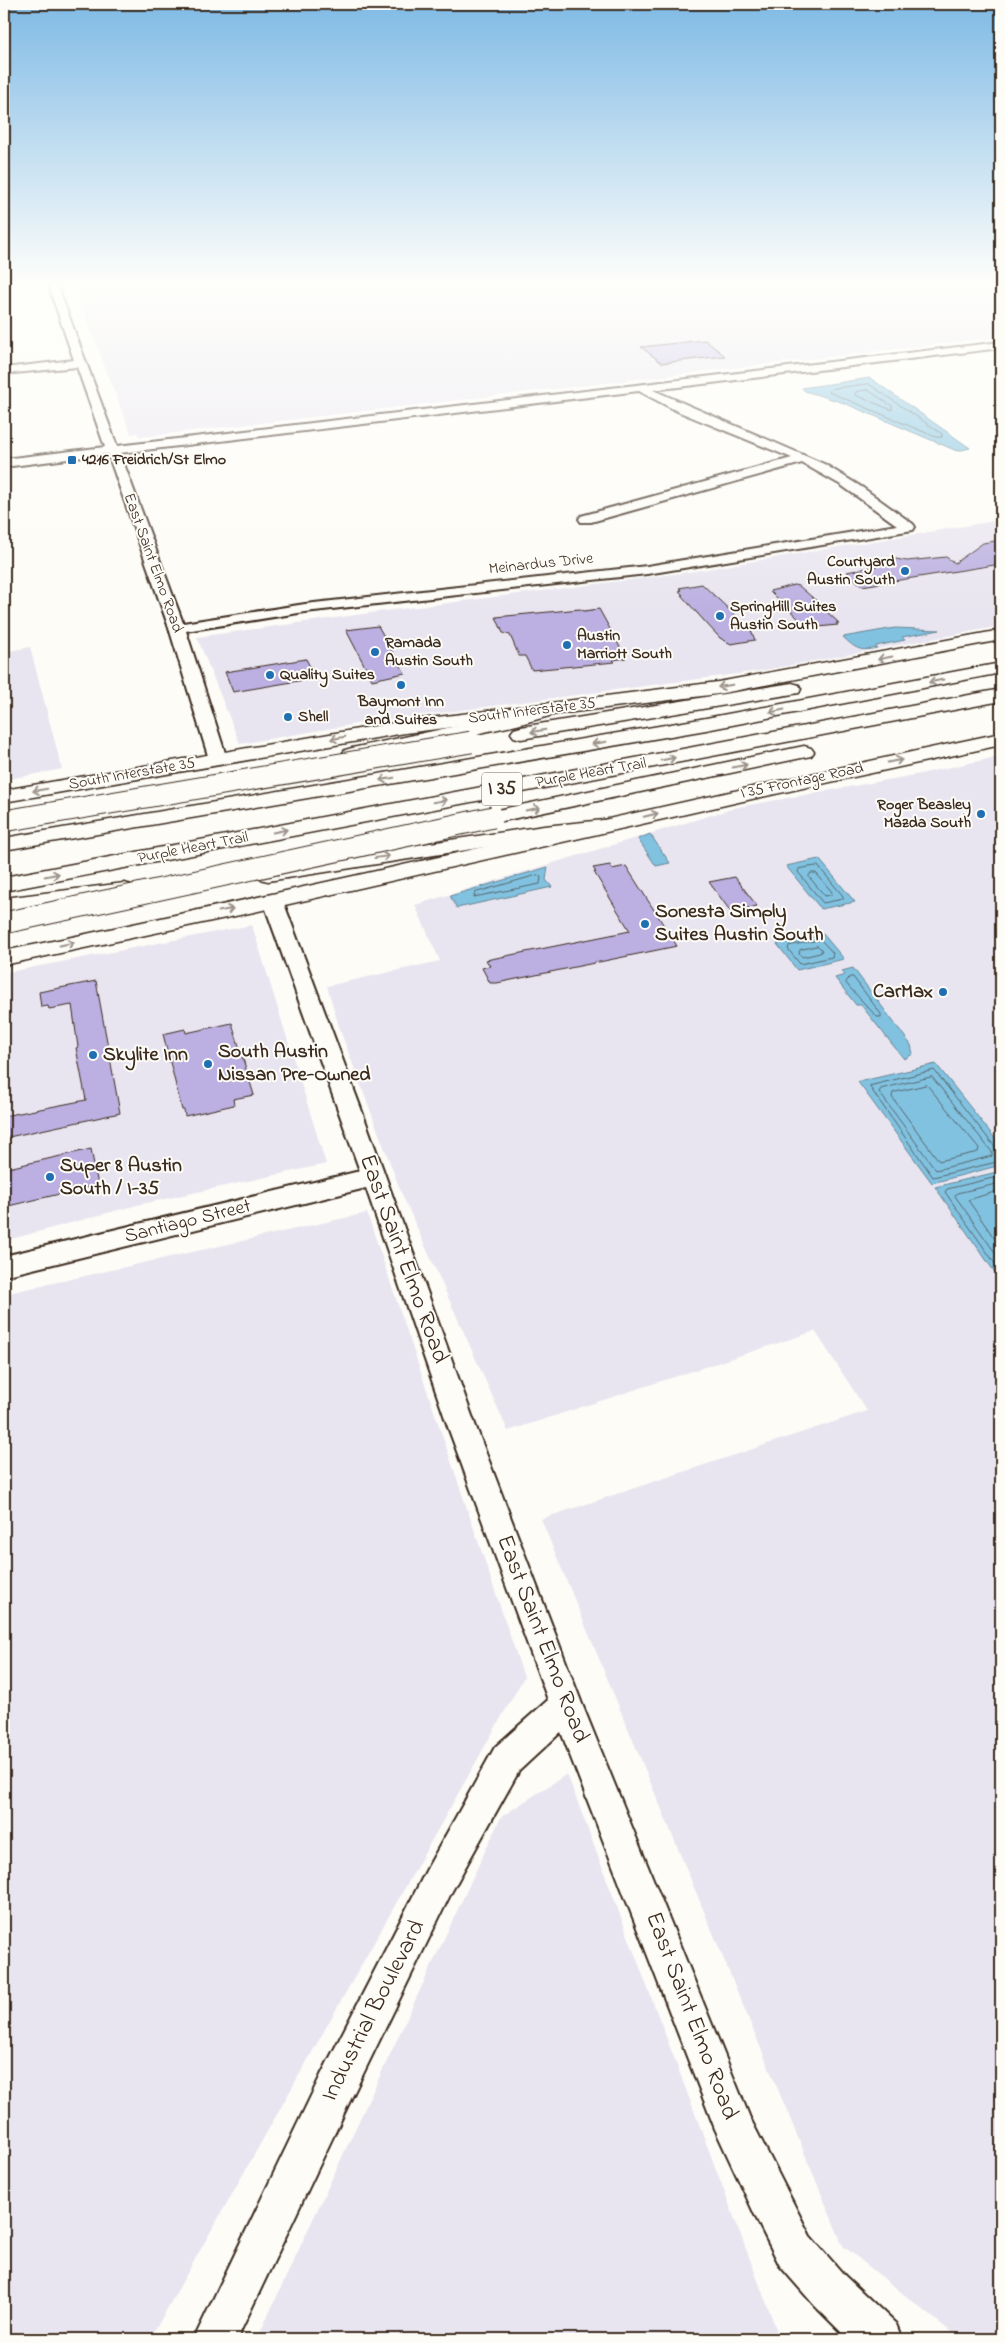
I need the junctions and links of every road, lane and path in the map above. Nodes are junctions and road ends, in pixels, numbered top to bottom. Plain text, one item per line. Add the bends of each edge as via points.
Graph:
1 (91, 393) edge
2 (595, 393) edge
3 (652, 393) edge
4 (112, 450) junction
5 (802, 459) junction
6 (4, 463) edge
7 (586, 519) dead end
8 (177, 628) junction
9 (1001, 636) edge
10 (1001, 657) edge
11 (1001, 668) edge
12 (1001, 695) edge
13 (552, 709) junction
14 (1001, 711) edge
15 (1001, 739) edge
16 (853, 742) dead end
17 (824, 748) dead end
18 (218, 759) junction
19 (4, 796) edge
20 (4, 821) edge
21 (604, 826) junction
22 (4, 833) edge
23 (4, 844) edge
24 (4, 884) edge
25 (273, 901) junction
26 (4, 905) edge
27 (4, 923) edge
28 (4, 958) edge
29 (373, 1177) junction
30 (4, 1266) edge
31 (566, 1704) junction
32 (215, 2339) edge
33 (881, 2339) edge

1 - 4 street, East Saint Elmo Road
2 - 4 street
3 - 5 street via 708,421
4 - 6 street
4 - 8 street, East Saint Elmo Road
5 - 7 street
5 - 8 street, Meinardus Drive via 854,487 908,528 652,569 286,610
8 - 18 street, East Saint Elmo Road
9 -> 13 main road, South Interstate 35 via 718,688
10 -> 20 main road, bridge
11 -> 23 main road, Purple Heart Trail / I 35 via 706,724
24 -> 12 main road, Purple Heart Trail / I 35
13 -> 18 main road, South Interstate 35 via 405,727
13 - 22 main road
14 - 16 main road
21 -> 15 main road, I 35 Frontage Road
27 -> 17 main road, bridge
18 -> 19 main road, South Interstate 35
21 - 25 main road
26 -> 21 main road via 236,878
28 -> 25 main road
25 - 29 street, East Saint Elmo Road
29 - 30 street, Santiago Street
29 - 31 street, East Saint Elmo Road
31 - 32 street, Industrial Boulevard via 507,1758 440,1879
31 - 33 street, East Saint Elmo Road via 735,2129 774,2212 795,2251

